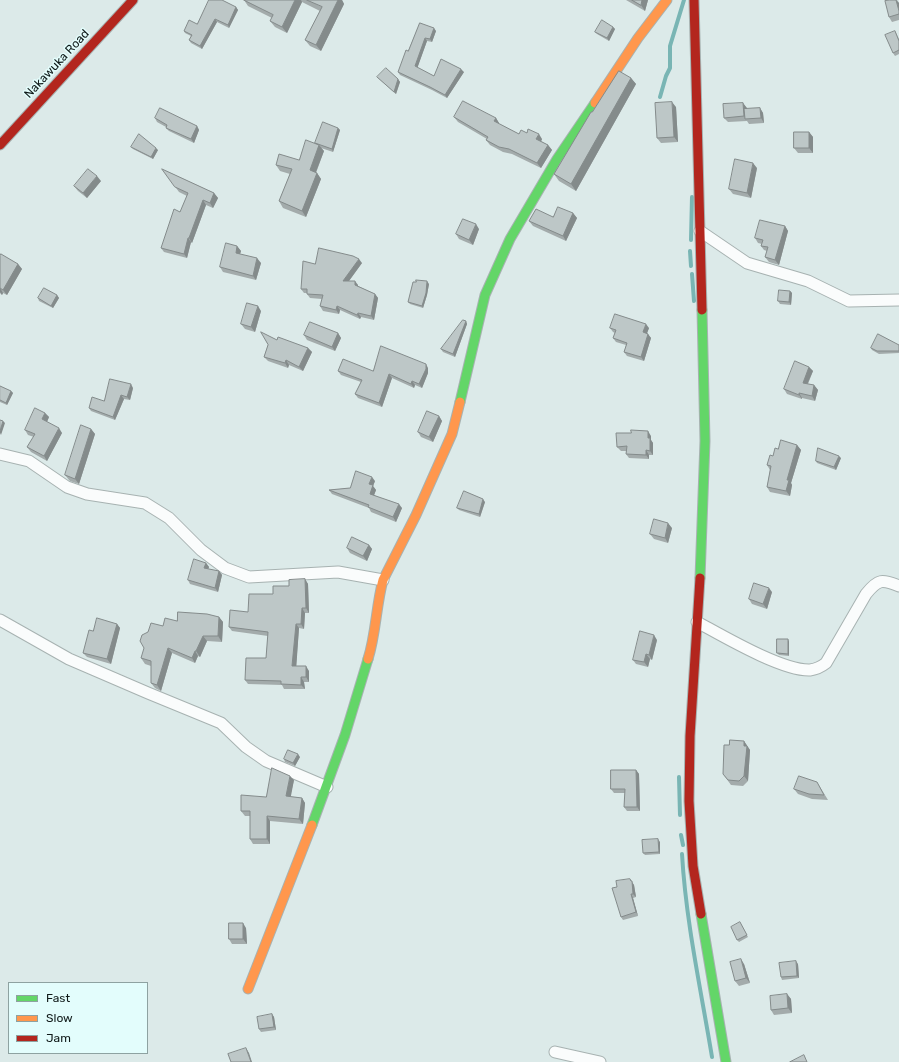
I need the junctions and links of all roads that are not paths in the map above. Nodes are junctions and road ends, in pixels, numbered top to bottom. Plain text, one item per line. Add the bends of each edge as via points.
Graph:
1 (133, 0) edge
2 (667, 0) edge
3 (694, 0) edge
4 (0, 145) edge
5 (700, 231) junction
6 (899, 300) edge
7 (0, 454) edge
8 (383, 580) junction
9 (899, 586) edge
10 (0, 620) edge
11 (697, 622) junction
12 (327, 787) junction
13 (248, 989) dead end
14 (555, 1052) dead end
15 (600, 1062) edge
16 (726, 1062) edge

1 - 4 street, Nakawuka Road
2 - 8 street via 638,38 557,159 510,239 485,295 452,434
3 - 5 street
5 - 6 street via 747,263 808,281 849,301
5 - 11 street via 705,441
7 - 8 street via 29,461 67,487 87,494 145,503 168,518 201,550 225,568 249,577 338,572
8 - 12 street via 372,648
9 - 11 street via 887,581 873,584 826,663 809,670 768,658
10 - 12 street via 69,659 221,723 246,747 266,761
11 - 16 street via 690,736 689,801 693,866
12 - 13 street
14 - 15 street

